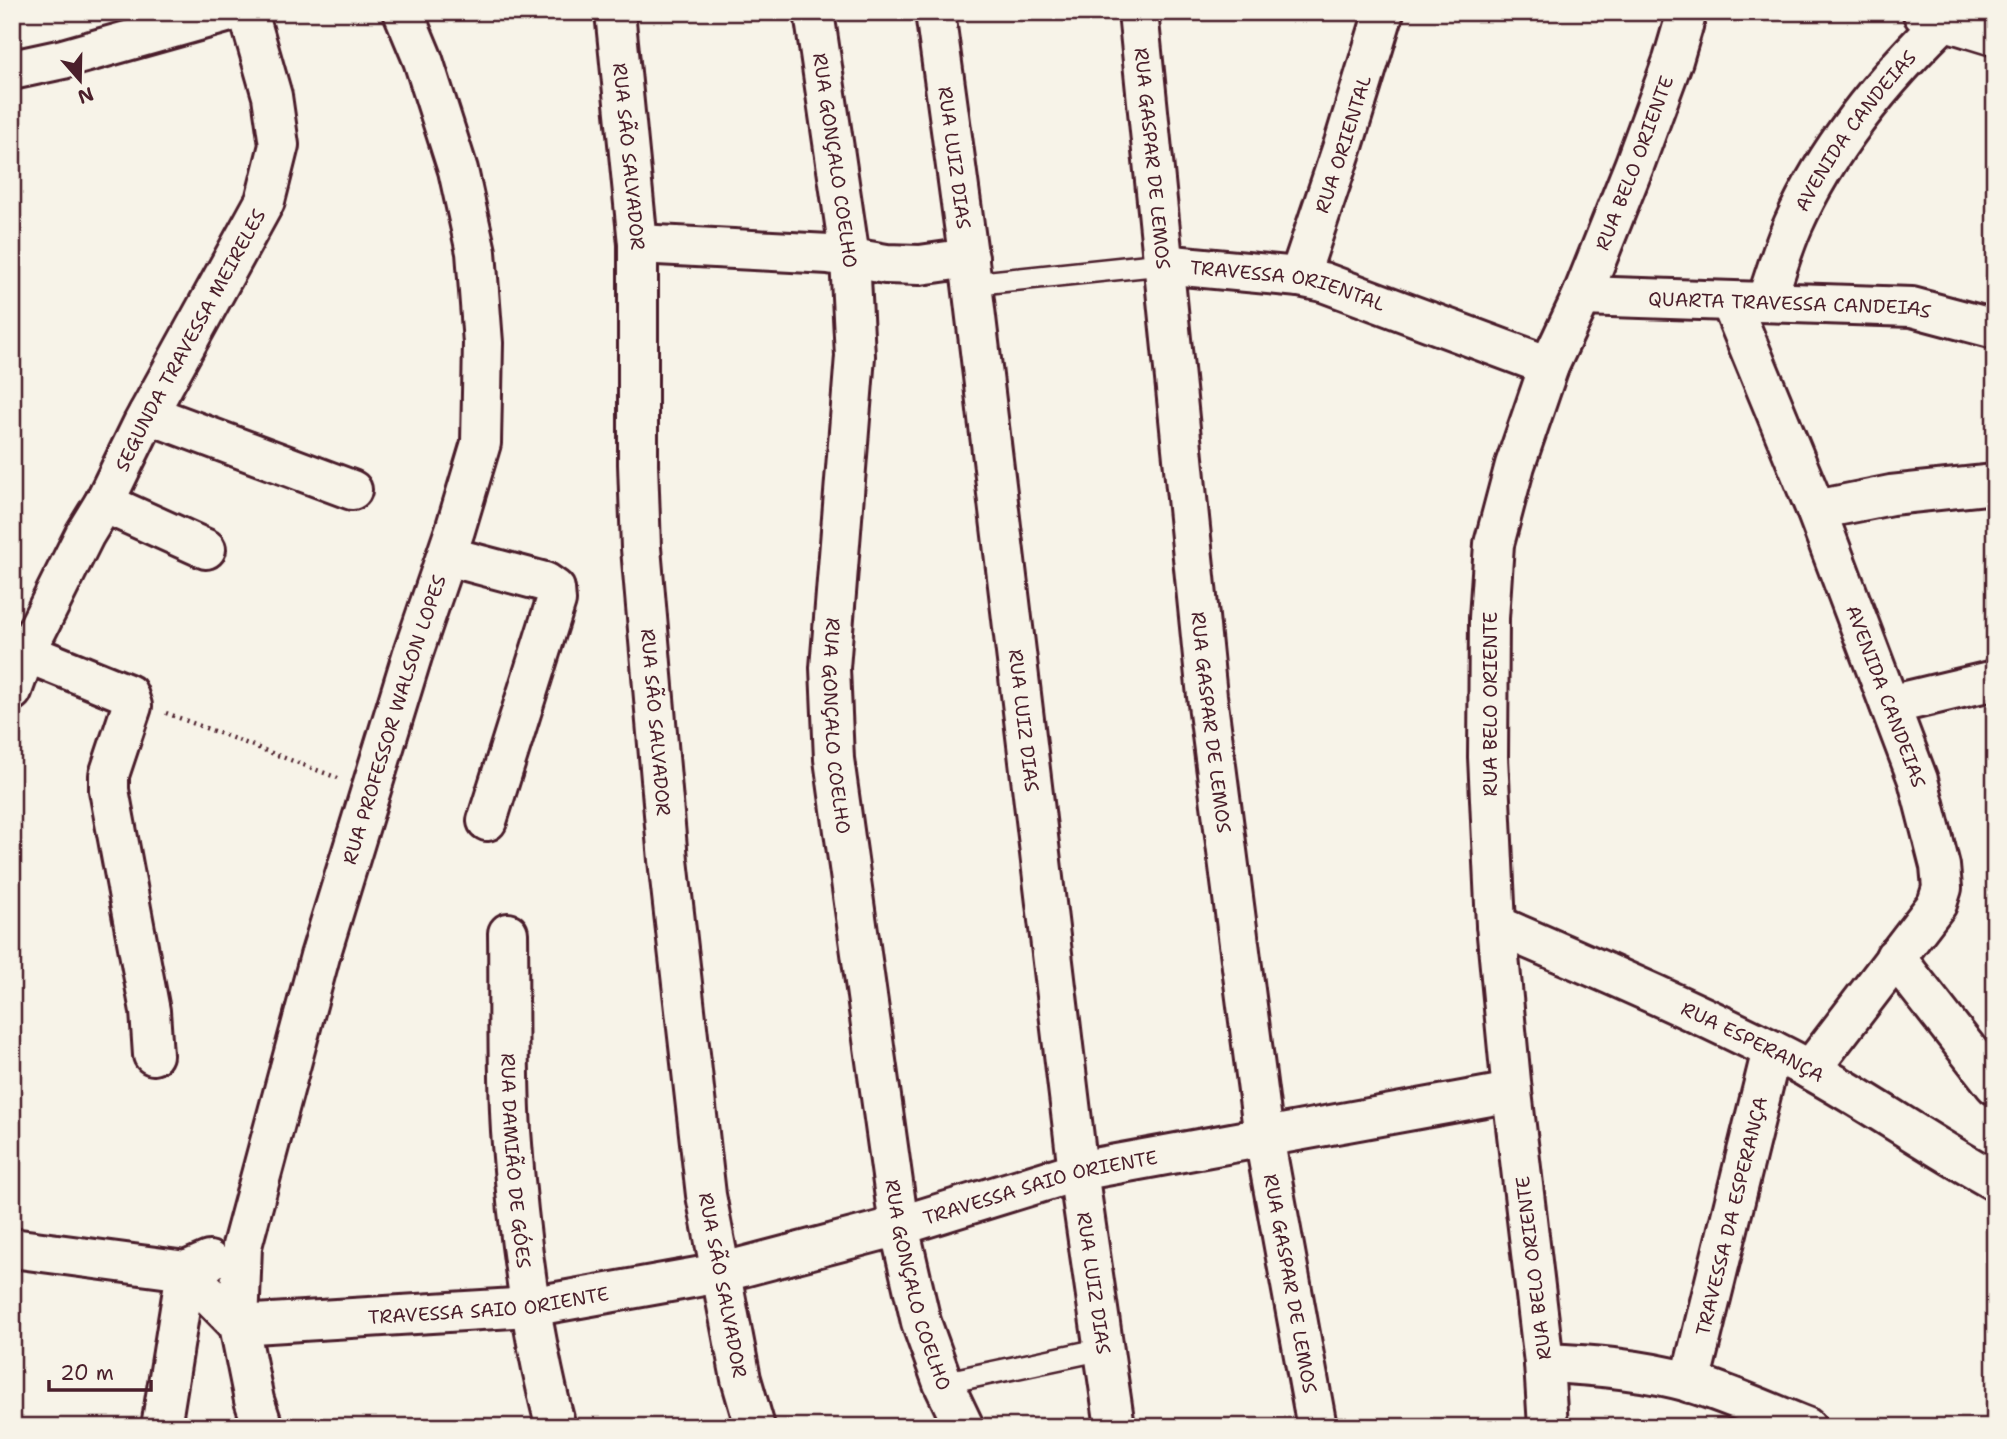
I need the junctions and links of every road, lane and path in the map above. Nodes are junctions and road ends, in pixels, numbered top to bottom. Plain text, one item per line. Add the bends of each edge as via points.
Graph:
1 (230, 12) edge
2 (248, 12) edge
3 (403, 12) edge
4 (615, 12) edge
5 (814, 12) edge
6 (934, 12) edge
7 (1138, 12) edge
8 (1384, 12) edge
9 (1687, 12) edge
10 (1938, 15) edge
11 (1995, 36) edge
12 (12, 70) edge
13 (638, 244) junction
14 (850, 258) junction
15 (1162, 264) junction
16 (970, 271) junction
17 (1299, 277) junction
18 (1582, 296) junction
19 (1748, 301) junction
20 (1995, 328) edge
21 (1549, 366) junction
22 (148, 414) junction
23 (1995, 484) edge
24 (352, 490) dead end
25 (104, 503) junction
26 (1816, 510) junction
27 (206, 549) dead end
28 (447, 556) junction
29 (19, 650) edge
30 (1995, 680) edge
31 (12, 691) edge
32 (130, 697) junction
33 (1890, 705) junction
34 (371, 791) junction
35 (487, 821) dead end
36 (1496, 925) junction
37 (508, 933) dead end
38 (1895, 957) junction
39 (1772, 1050) junction
40 (153, 1055) dead end
41 (1811, 1070) junction
42 (1995, 1085) edge
43 (1511, 1092) junction
44 (1264, 1137) junction
45 (1078, 1171) junction
46 (1995, 1181) edge
47 (899, 1226) junction
48 (242, 1246) junction
49 (12, 1248) edge
50 (186, 1271) junction
51 (720, 1273) junction
52 (529, 1307) junction
53 (239, 1325) junction
54 (1103, 1349) junction
55 (1545, 1363) junction
56 (943, 1383) junction
57 (1690, 1383) junction
58 (162, 1427) edge
59 (263, 1427) edge
60 (556, 1427) edge
61 (755, 1427) edge
62 (964, 1427) edge
63 (1115, 1427) edge
64 (1317, 1427) edge
65 (1548, 1427) edge
66 (1806, 1427) edge

1 - 12 street
2 - 22 street, SEGUNDA TRAVESSA MEIRELES via 272,96 279,145 265,201
3 - 28 street, RUA PROFESSOR WALSON LOPES via 458,170 476,252 483,343 481,443
4 - 13 street, RUA SÃO SALVADOR
5 - 14 street, RUA GONÇALO COELHO
6 - 16 street, RUA LUIZ DIAS
7 - 15 street, RUA GASPAR DE LEMOS
8 - 17 street, RUA ORIENTAL
9 - 18 street, RUA BELO ORIENTE via 1665,83
10 - 11 street
10 - 19 street, AVENIDA CANDEIAS via 1836,145
13 - 14 street, TRAVESSA ORIENTAL
13 - 51 street, RUA SÃO SALVADOR via 638,464 644,588 693,1095
14 - 16 street, TRAVESSA ORIENTAL
14 - 47 street, RUA GONÇALO COELHO via 856,356 830,668 834,759
15 - 16 lane, TRAVESSA ORIENTAL
15 - 17 street, TRAVESSA ORIENTAL
15 - 44 street, RUA GASPAR DE LEMOS via 1207,696
16 - 45 street, RUA LUIZ DIAS
17 - 21 street, TRAVESSA ORIENTAL
18 - 19 street, QUARTA TRAVESSA CANDEIAS
18 - 21 street, RUA BELO ORIENTE
19 - 20 street, QUARTA TRAVESSA CANDEIAS via 1912,307
19 - 26 street, AVENIDA CANDEIAS
21 - 36 street, RUA BELO ORIENTE via 1494,544 1488,757
22 - 24 street
22 - 25 street, SEGUNDA TRAVESSA MEIRELES
23 - 26 street via 1891,495
25 - 27 street
25 - 29 street, SEGUNDA TRAVESSA MEIRELES
26 - 33 street, AVENIDA CANDEIAS
28 - 34 street, RUA PROFESSOR WALSON LOPES
28 - 35 street via 545,582 555,589 556,601
29 - 31 street, SEGUNDA TRAVESSA MEIRELES
29 - 32 street
30 - 33 street
32 - 34 path
32 - 40 street via 132,706 109,775 109,790 150,1011
33 - 38 street, AVENIDA CANDEIAS via 1918,780 1942,888 1937,904
34 - 48 street, RUA PROFESSOR WALSON LOPES via 320,956
36 - 39 street, RUA ESPERANÇA
36 - 43 street, RUA BELO ORIENTE
37 - 52 street, RUA DAMIÃO DE GÓES via 511,1128
38 - 41 street, AVENIDA CANDEIAS
38 - 42 street
39 - 41 street, RUA ESPERANÇA
39 - 57 street, TRAVESSA DA ESPERANÇA
41 - 46 street, RUA ESPERANÇA
43 - 44 street, TRAVESSA SAIO ORIENTE
43 - 55 street, RUA BELO ORIENTE
44 - 45 street, TRAVESSA SAIO ORIENTE
44 - 64 street, RUA GASPAR DE LEMOS
45 - 47 street, TRAVESSA SAIO ORIENTE
45 - 54 street, RUA LUIZ DIAS
47 - 51 street, TRAVESSA SAIO ORIENTE
47 - 56 street, RUA GONÇALO COELHO via 921,1322
48 - 50 street
48 - 53 street, RUA PROFESSOR WALSON LOPES
49 - 50 street
50 - 53 street
50 - 58 street
51 - 52 street, TRAVESSA SAIO ORIENTE
51 - 61 street, RUA SÃO SALVADOR
52 - 53 street, TRAVESSA SAIO ORIENTE
52 - 60 street, RUA DAMIÃO DE GÓES
53 - 59 street, RUA PROFESSOR WALSON LOPES
54 - 56 lane
54 - 63 street, RUA LUIZ DIAS
55 - 57 street via 1626,1369
55 - 65 street, RUA BELO ORIENTE
56 - 62 street, RUA GONÇALO COELHO
57 - 66 street

